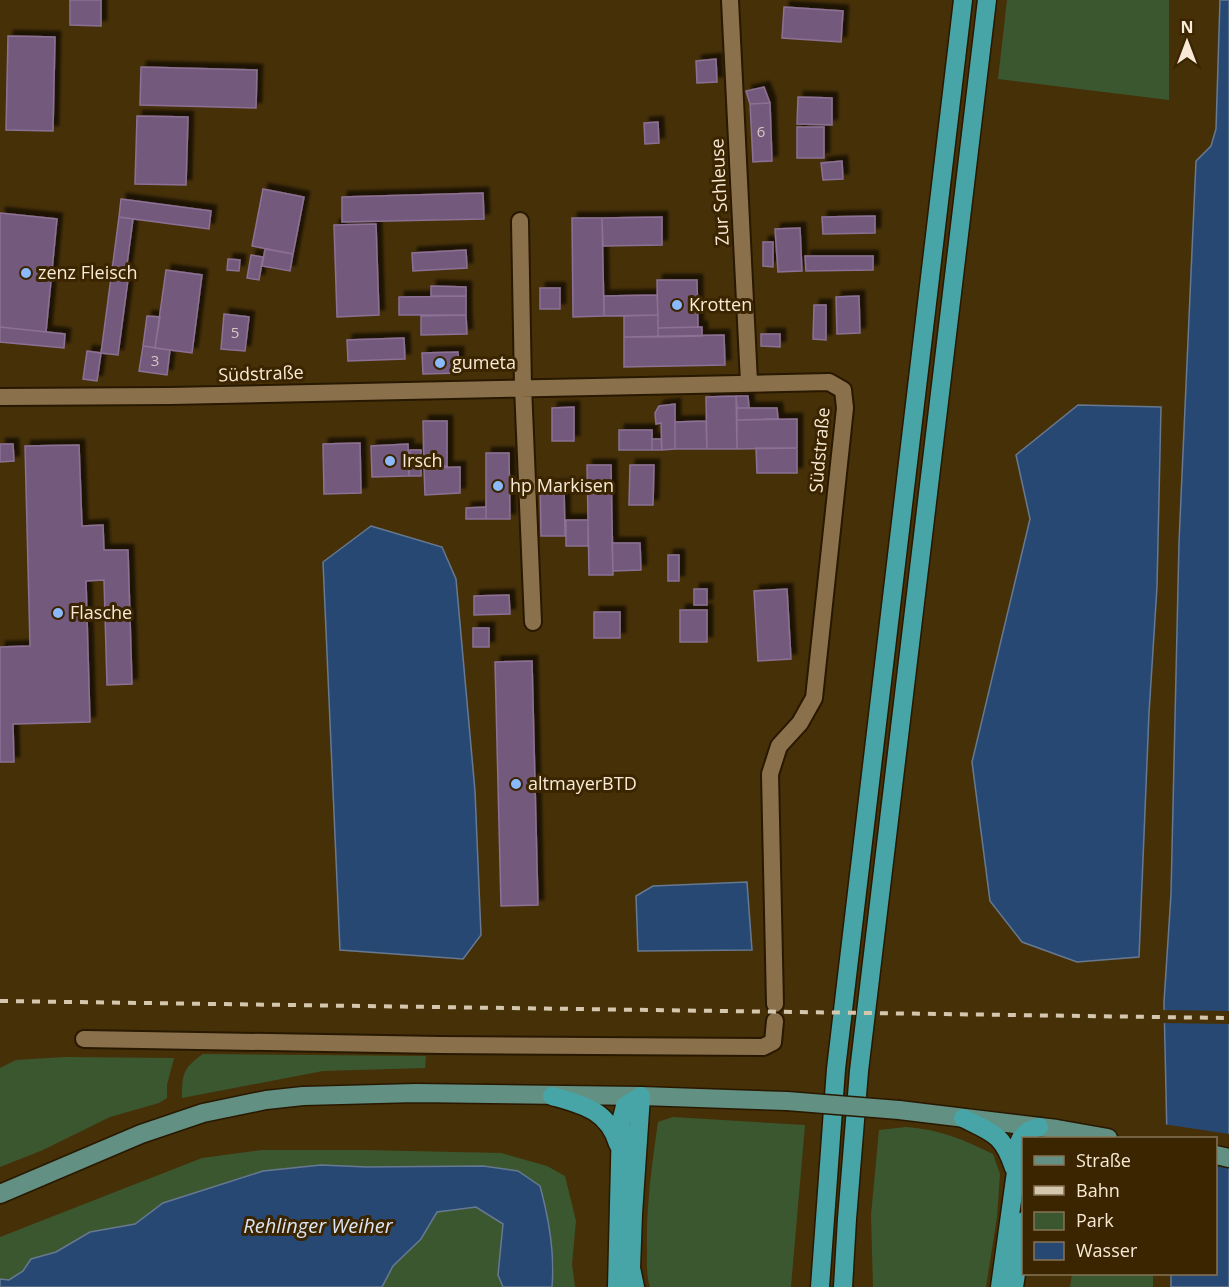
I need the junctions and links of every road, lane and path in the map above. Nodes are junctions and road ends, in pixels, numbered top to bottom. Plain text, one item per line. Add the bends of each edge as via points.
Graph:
1 (730, 0) edge
2 (963, 0) edge
3 (987, 0) edge
4 (520, 221) dead end
5 (749, 382) junction
6 (523, 387) junction
7 (0, 397) edge
8 (533, 621) dead end
9 (84, 1039) dead end
10 (552, 1096) junction
11 (641, 1096) junction
12 (963, 1118) junction
13 (1038, 1133) edge
14 (1094, 1137) edge
15 (620, 1151) junction
16 (1016, 1172) junction
17 (0, 1194) edge
18 (1022, 1228) edge
19 (822, 1243) junction
20 (844, 1256) junction
21 (617, 1287) edge
22 (635, 1287) edge
23 (808, 1287) edge
24 (820, 1287) edge
25 (843, 1287) edge
26 (849, 1287) edge
27 (1000, 1287) edge
28 (1014, 1287) edge

1 - 5 street, Zur Schleuse
2 - 19 highway via 836,1069
3 - 20 highway via 859,1071
4 - 6 street
5 - 6 street, Südstraße
5 - 9 street, Südstraße via 829,382 843,390 845,408 814,698 800,723 779,746 770,774 773,1042 764,1047
6 - 7 street, Südstraße
6 - 8 street
10 - 11 main road
10 - 15 highway via 578,1103 602,1116 614,1130
10 - 17 main road via 383,1094 266,1100 203,1113 141,1134
11 - 12 main road, bridge via 787,1101
11 - 15 highway via 625,1106
11 - 22 highway via 631,1268
12 - 13 main road
12 - 16 highway via 1000,1138
13 - 14 main road
13 - 16 highway via 1028,1131 1021,1138
15 - 21 highway
16 - 27 highway
18 - 28 highway
19 - 23 highway
19 - 24 highway
20 - 25 highway
20 - 26 highway

